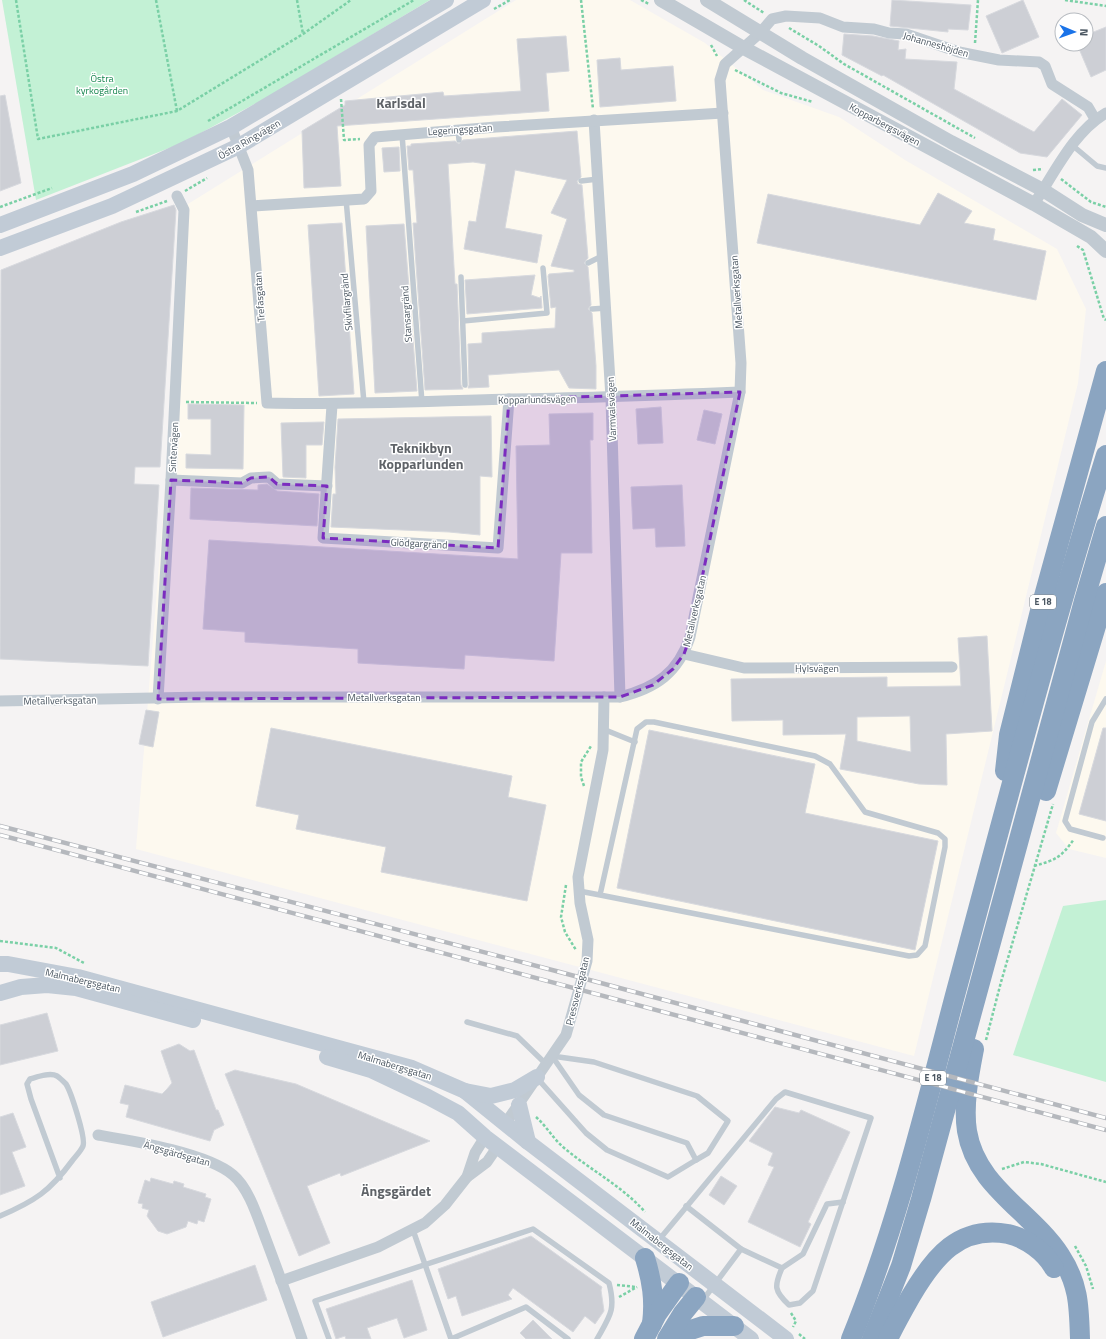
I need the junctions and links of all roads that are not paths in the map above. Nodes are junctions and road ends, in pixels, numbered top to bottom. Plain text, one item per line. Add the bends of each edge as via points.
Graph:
1 (446, 0) edge
2 (483, 0) edge
3 (661, 0) edge
4 (707, 0) edge
5 (760, 33) junction
6 (742, 47) junction
7 (1106, 112) edge
8 (723, 113) junction
9 (1095, 119) junction
10 (594, 120) junction
11 (231, 128) junction
12 (402, 134) junction
13 (1072, 145) junction
14 (239, 146) junction
15 (1106, 168) edge
16 (598, 179) junction
17 (582, 181) dead end
18 (1043, 190) junction
19 (177, 196) dead end
20 (346, 199) junction
21 (1034, 204) junction
22 (252, 206) junction
23 (0, 225) edge
24 (1106, 225) edge
25 (0, 248) edge
26 (1106, 250) edge
27 (602, 256) junction
28 (588, 263) dead end
29 (543, 268) dead end
30 (461, 277) dead end
31 (606, 308) junction
32 (592, 309) dead end
33 (463, 321) junction
34 (1106, 371) edge
35 (465, 385) dead end
36 (740, 392) junction
37 (611, 398) junction
38 (509, 400) junction
39 (422, 403) junction
40 (364, 404) junction
41 (332, 405) junction
42 (1106, 456) edge
43 (171, 480) junction
44 (326, 486) junction
45 (1106, 526) edge
46 (1106, 593) edge
47 (684, 654) junction
48 (952, 667) dead end
49 (604, 697) junction
50 (620, 697) junction
51 (158, 699) junction
52 (1106, 699) edge
53 (0, 700) edge
54 (603, 729) junction
55 (635, 742) junction
56 (998, 837) junction
57 (1103, 838) dead end
58 (1015, 858) junction
59 (579, 891) junction
60 (600, 895) junction
61 (0, 964) edge
62 (0, 993) edge
63 (971, 1021) junction
64 (467, 1022) dead end
65 (545, 1066) junction
66 (465, 1091) junction
67 (518, 1105) junction
68 (505, 1124) junction
69 (98, 1135) dead end
70 (485, 1137) junction
71 (528, 1142) junction
72 (498, 1146) junction
73 (696, 1160) junction
74 (467, 1177) junction
75 (60, 1178) junction
76 (843, 1202) junction
77 (686, 1206) junction
78 (0, 1216) edge
79 (412, 1230) junction
80 (658, 1241) junction
81 (741, 1249) junction
82 (645, 1258) junction
83 (425, 1265) junction
84 (691, 1267) junction
85 (782, 1268) junction
86 (281, 1281) junction
87 (711, 1282) junction
88 (679, 1283) junction
89 (699, 1299) junction
90 (734, 1326) junction
91 (648, 1331) edge
92 (789, 1334) edge
93 (668, 1338) edge
94 (302, 1339) edge
95 (329, 1339) edge
96 (451, 1339) edge
97 (568, 1339) edge
98 (597, 1339) edge
99 (751, 1339) edge
100 (850, 1339) edge
101 (872, 1339) edge
102 (888, 1339) edge
103 (1067, 1339) edge
104 (1080, 1339) edge

1 - 11 main road, Östra Ringvägen
2 - 14 main road, Östra Ringvägen
3 - 6 street, Kopparbergsvägen
4 - 5 street, Kopparbergsvägen
5 - 6 street, Metallverksgatan
5 - 9 street, Johanneshöjden via 772,19 786,16 820,18 843,27 906,34 999,60 1039,62 1045,66 1052,84 1088,107
5 - 18 street, Kopparbergsvägen via 951,142
6 - 8 street, Metallverksgatan via 725,64 720,80
6 - 21 street, Kopparbergsvägen
7 - 9 street
8 - 10 street, Legeringsgatan
8 - 36 street, Metallverksgatan via 742,363
9 - 13 street
10 - 12 street, Legeringsgatan via 459,135
10 - 16 street, Varmvalsvägen
11 - 14 street, Trefasgatan
11 - 23 main road, Östra Ringvägen via 133,174
12 - 20 street, Legeringsgatan via 375,137 369,145 371,191 364,199
12 - 39 lane, Stansargränd
13 - 15 lane via 1097,166
13 - 18 street
14 - 22 street, Trefasgatan via 248,170
14 - 25 main road, Östra Ringvägen via 112,206
16 - 17 lane
16 - 27 street, Varmvalsvägen
18 - 21 street
18 - 24 street, Kopparbergsvägen via 1082,215
19 - 43 street, Sintervägen via 184,210
20 - 22 street
20 - 40 lane, Skivfilargränd
21 - 26 street, Kopparbergsvägen via 1091,237
22 - 41 street, Trefasgatan via 267,403
27 - 28 lane
27 - 31 street, Varmvalsvägen
29 - 33 lane via 547,314
30 - 33 lane
31 - 32 lane
31 - 37 street, Varmvalsvägen
33 - 35 lane
34 - 56 highway, E 18 via 1041,607 1009,736
36 - 37 street, Kopparlundsvägen
36 - 47 street, Metallverksgatan via 690,637
37 - 38 street, Kopparlundsvägen
37 - 50 street, Varmvalsvägen
38 - 39 street, Kopparlundsvägen
38 - 44 street, Glödgargränd via 498,548 323,538
39 - 40 street, Kopparlundsvägen
40 - 41 street, Kopparlundsvägen
41 - 44 street, Glödgargränd
42 - 56 highway, E 18 via 1057,619
43 - 44 street via 242,483 251,478 270,477 277,484
43 - 51 street, Sintervägen
45 - 58 highway, E 18
46 - 58 highway, E 18 via 1034,827
47 - 48 street, Hylsvägen via 744,668
47 - 50 street, Metallverksgatan via 673,669 653,686
49 - 50 street, Metallverksgatan
49 - 51 street, Metallverksgatan
49 - 54 street, Pressverksgatan
51 - 53 street, Metallverksgatan
52 - 57 lane via 1092,722 1065,821 1070,829
54 - 55 lane
54 - 59 street, Pressverksgatan via 603,750 578,877
55 - 60 lane
55 - 60 lane via 637,729 646,722 654,722 815,756 830,764 865,812 938,833 945,839 945,848 925,946 917,955 909,956
56 - 100 highway, E 18 via 885,1249
58 - 63 highway, E 18
59 - 60 lane
59 - 65 street, Pressverksgatan via 588,940 587,961 566,1035
61 - 66 main road, Malmabergsgatan via 93,981 412,1068
62 - 70 main road, Malmabergsgatan via 21,987 47,985 76,988 343,1061 371,1070 458,1113
63 - 101 highway, E 18 via 901,1266
63 - 104 highway, E 18 via 974,1045 966,1118 974,1155 991,1184 1042,1233 1060,1255 1078,1295
64 - 65 lane via 517,1036
65 - 66 main road via 515,1090 491,1096
65 - 67 street, Pressverksgatan
65 - 73 lane via 604,1115 687,1143
65 - 73 lane via 586,1133 607,1150 668,1177
65 - 73 lane via 594,1062 697,1096 728,1121 708,1153
66 - 68 main road, Malmabergsgatan
67 - 68 street, Pressverksgatan
67 - 71 main road
68 - 70 main road
68 - 71 main road, Malmabergsgatan
68 - 72 main road
69 - 86 street, Ängsgärdsgatan via 204,1159 223,1167 235,1176 251,1202
70 - 72 main road, Malmabergsgatan
70 - 74 street via 475,1153
71 - 80 main road, Malmabergsgatan
72 - 74 street via 487,1162
72 - 82 main road, Malmabergsgatan
74 - 79 street via 445,1205 425,1223
75 - 75 lane via 83,1146 83,1133 66,1084 55,1075 44,1075 30,1079 27,1084
75 - 78 lane via 40,1196
76 - 77 lane via 871,1118 785,1092 776,1099
76 - 85 lane via 827,1204 803,1254
76 - 85 lane via 813,1291 800,1303 789,1305 779,1295 776,1283
77 - 80 lane
77 - 81 lane
79 - 83 lane
79 - 86 street via 378,1247
80 - 84 main road, Malmabergsgatan
81 - 85 lane
81 - 87 lane
82 - 88 main road, Malmabergsgatan
82 - 91 highway via 653,1288 654,1306
83 - 95 lane via 315,1301
83 - 96 lane
83 - 98 lane via 533,1228 609,1283 612,1298 611,1314
84 - 87 main road, Malmabergsgatan
84 - 88 main road
86 - 94 street, Ängsgärdsgatan
87 - 89 main road
87 - 92 main road, Malmabergsgatan
88 - 89 main road, Malmabergsgatan
88 - 91 highway
89 - 90 main road, Malmabergsgatan
89 - 93 highway via 683,1313
90 - 93 highway via 703,1326
90 - 99 main road, Malmabergsgatan
96 - 97 lane via 526,1307
102 - 103 highway via 919,1283 945,1250 972,1235 998,1232 1028,1242 1053,1266 1066,1298 1069,1320

